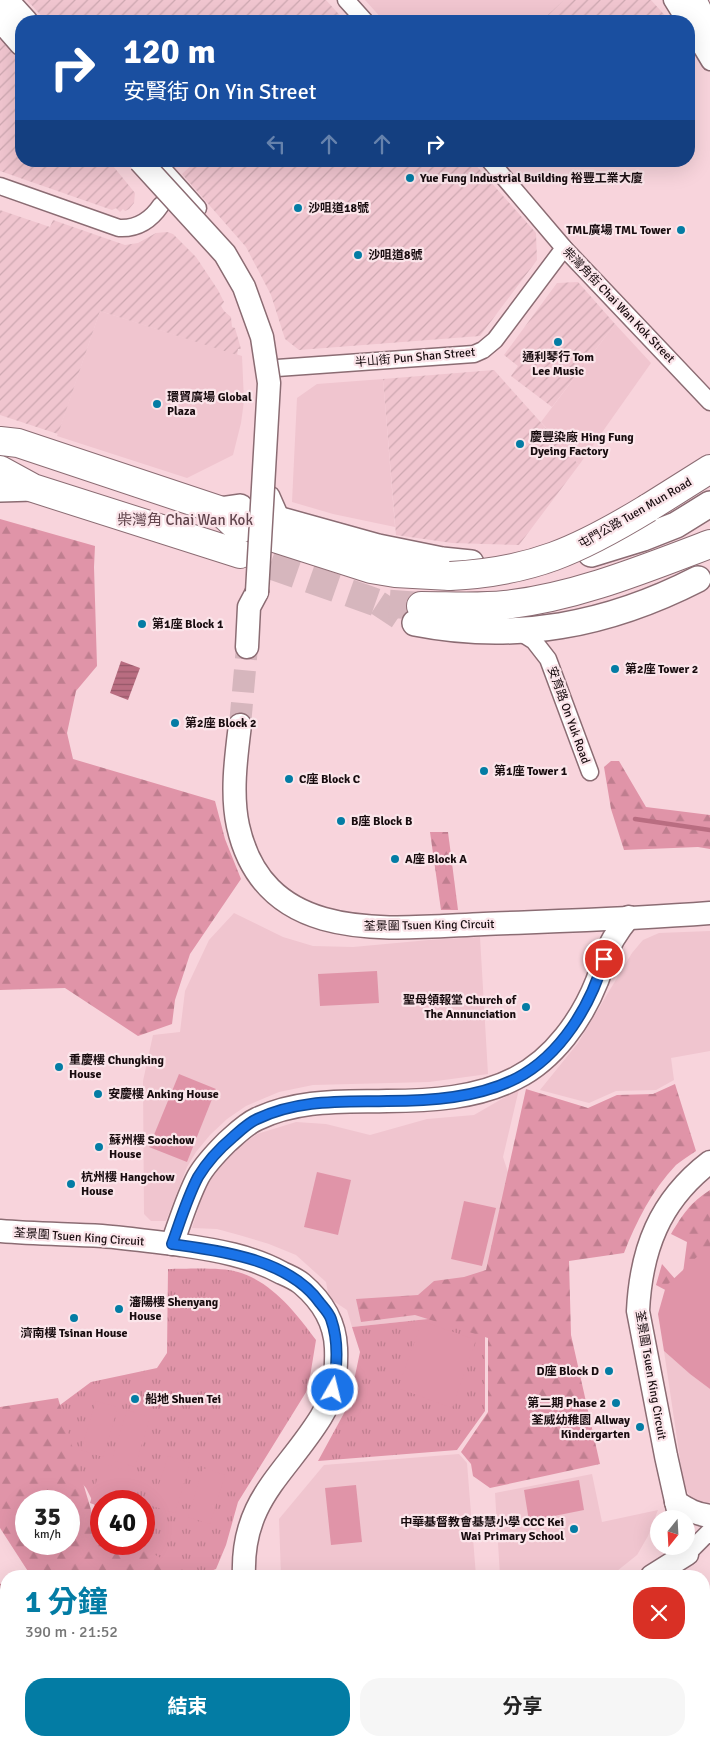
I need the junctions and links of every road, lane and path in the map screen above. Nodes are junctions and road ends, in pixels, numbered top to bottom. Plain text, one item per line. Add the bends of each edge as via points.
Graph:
1 (8, 0) edge
2 (346, 0) edge
3 (672, 0) edge
4 (692, 0) edge
5 (21, 15) edge
6 (360, 15) edge
7 (682, 15) edge
8 (0, 20) edge
9 (710, 36) edge
10 (15, 37) edge
11 (695, 37) edge
12 (710, 62) edge
13 (133, 167) edge
14 (145, 167) edge
15 (160, 167) edge
16 (495, 167) edge
17 (0, 186) edge
18 (161, 205) dead end
19 (564, 248) junction
20 (277, 368) junction
21 (710, 402) edge
22 (6, 439) edge
23 (274, 448) dead end
24 (710, 469) edge
25 (0, 470) edge
26 (0, 488) edge
27 (33, 488) junction
28 (710, 504) edge
29 (234, 515) dead end
30 (273, 517) joint
31 (710, 544) edge
32 (240, 554) dead end
33 (591, 554) dead end
34 (471, 563) dead end
35 (698, 579) dead end
36 (249, 596) junction
37 (418, 614) joint
38 (556, 626) junction
39 (518, 631) junction
40 (247, 647) tunnel mouth
41 (548, 659) junction
42 (240, 725) tunnel mouth
43 (590, 772) dead end
44 (710, 914) edge
45 (629, 918) junction
46 (587, 920) junction
47 (604, 959) junction
48 (710, 1162) edge
49 (0, 1231) edge
50 (172, 1244) junction
51 (678, 1510) edge
52 (695, 1514) edge
53 (710, 1516) edge
54 (710, 1531) edge
55 (695, 1543) edge
56 (680, 1555) edge
57 (244, 1570) edge
58 (660, 1570) edge

1 - 5 street
2 - 6 street
3 - 7 street
4 - 9 highway
8 - 10 street
11 - 12 street
13 - 36 street via 218,259 238,293 253,338 259,384 247,543
14 - 36 street, bridge via 225,254 244,287 262,337 269,383
15 - 20 street via 232,247 250,276
16 - 19 street, 柴灣角街 Chai Wan Kok Street
17 - 18 street via 119,228 143,223
19 - 20 street, 半山街 Pun Shan Street via 495,340 474,354
19 - 21 street, 柴灣角街 Chai Wan Kok Street
20 - 23 street via 279,387
22 - 29 highway
24 - 30 highway, 屯門公路 Tuen Mun Road, bridge via 589,542 544,561 495,572 450,576 382,571
25 - 27 highway
26 - 27 main road
27 - 32 highway
28 - 33 main road via 676,525
30 - 34 main road via 378,547
31 - 37 highway via 620,577 558,595 506,605
35 - 38 main road via 634,607
36 - 40 street
37 - 39 main road via 453,630
38 - 39 main road
38 - 41 street, 安育路 On Yuk Road
39 - 41 street, 安育路 On Yuk Road via 534,641
41 - 43 street, 安育路 On Yuk Road
42 - 46 street, 荃景圍 Tsuen King Circuit via 235,791 238,826 247,855 269,888 300,911 328,921 372,927
44 - 45 street, 荃景圍 Tsuen King Circuit
45 - 46 street, 荃景圍 Tsuen King Circuit
45 - 47 street
46 - 47 street via 600,939
47 - 50 street via 598,979 577,1020 557,1046 518,1078 460,1095 403,1101 317,1102 286,1108 256,1119 219,1150 199,1176
48 - 51 street, 荃景圍 Tsuen King Circuit via 694,1174 672,1201 654,1232 646,1251 639,1288 638,1311
49 - 50 street, 荃景圍 Tsuen King Circuit via 104,1236
50 - 57 street, 荃景圍 Tsuen King Circuit via 241,1256 272,1267 301,1283 330,1317 336,1340 337,1367 328,1403 254,1514 245,1543
52 - 53 street
54 - 55 street
56 - 58 street

